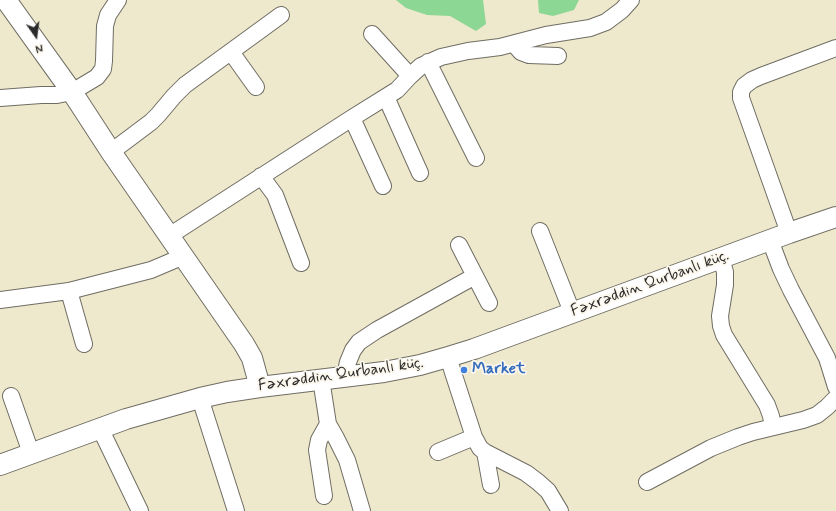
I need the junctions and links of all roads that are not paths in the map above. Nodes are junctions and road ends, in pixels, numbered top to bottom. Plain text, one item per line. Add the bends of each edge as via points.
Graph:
1 (6, 0) edge
2 (118, 0) edge
3 (631, 0) edge
4 (281, 15) dead end
5 (372, 34) dead end
6 (514, 44) junction
7 (836, 48) edge
8 (231, 52) junction
9 (558, 56) dead end
10 (428, 62) junction
11 (410, 76) junction
12 (256, 87) dead end
13 (72, 92) junction
14 (386, 97) junction
15 (0, 98) edge
16 (352, 118) junction
17 (111, 152) junction
18 (476, 158) dead end
19 (420, 173) dead end
20 (261, 176) junction
21 (383, 186) dead end
22 (836, 217) edge
23 (540, 232) dead end
24 (789, 233) junction
25 (169, 236) junction
26 (770, 240) junction
27 (459, 245) dead end
28 (184, 256) junction
29 (720, 258) junction
30 (300, 263) dead end
31 (475, 276) junction
32 (69, 291) junction
33 (0, 300) edge
34 (489, 303) dead end
35 (572, 312) junction
36 (84, 344) dead end
37 (448, 357) junction
38 (831, 357) edge
39 (345, 376) junction
40 (321, 379) junction
41 (260, 387) junction
42 (836, 387) edge
43 (12, 396) dead end
44 (200, 398) junction
45 (836, 398) edge
46 (328, 424) junction
47 (773, 427) junction
48 (100, 428) junction
49 (474, 437) junction
50 (438, 452) dead end
51 (485, 452) junction
52 (31, 453) junction
53 (0, 465) edge
54 (647, 482) dead end
55 (491, 485) dead end
56 (324, 496) dead end
57 (140, 511) edge
58 (236, 511) edge
59 (362, 511) edge
60 (560, 511) edge

1 - 13 street
2 - 13 street via 104,26 103,69 97,77
3 - 6 street via 606,22 590,28 546,35
4 - 8 street
5 - 11 street
6 - 9 street via 521,52 529,55
6 - 10 street via 441,56
7 - 24 street via 752,80 741,92
8 - 12 street
8 - 17 street via 185,85 155,119
10 - 11 street
10 - 18 street
11 - 14 street
13 - 15 street
13 - 17 street
14 - 16 street
14 - 19 street
16 - 20 street
16 - 21 street
17 - 25 street
20 - 25 street
20 - 30 street via 275,195
22 - 24 street, Fəxrəddin Qurbanlı küç.
23 - 35 street
24 - 26 street, Fəxrəddin Qurbanlı küç.
25 - 28 street
26 - 29 street, Fəxrəddin Qurbanlı küç.
26 - 38 street via 791,290
27 - 31 street
28 - 32 street via 151,270
28 - 41 street via 244,344 252,358
29 - 35 street, Fəxrəddin Qurbanlı küç.
29 - 47 street via 725,272 720,316 724,335 767,405
31 - 34 street
31 - 39 street via 359,342 352,350
32 - 33 street
32 - 36 street
35 - 37 street, Fəxrəddin Qurbanlı küç.
37 - 39 street, Fəxrəddin Qurbanlı küç. via 384,372
37 - 49 street
38 - 42 street
39 - 40 street, Fəxrəddin Qurbanlı küç.
40 - 41 street, Fəxrəddin Qurbanlı küç.
40 - 46 street
41 - 44 street, Fəxrəddin Qurbanlı küç.
43 - 52 street
44 - 48 street, Fəxrəddin Qurbanlı küç.
44 - 58 street
45 - 47 street via 817,415
46 - 56 street via 319,440 317,450
46 - 59 street via 347,460
47 - 54 street via 711,448
48 - 52 street, Fəxrəddin Qurbanlı küç.
48 - 57 street
49 - 50 street
49 - 51 street
51 - 55 street
51 - 60 street via 538,482 548,491
52 - 53 street, Fəxrəddin Qurbanlı küç.

